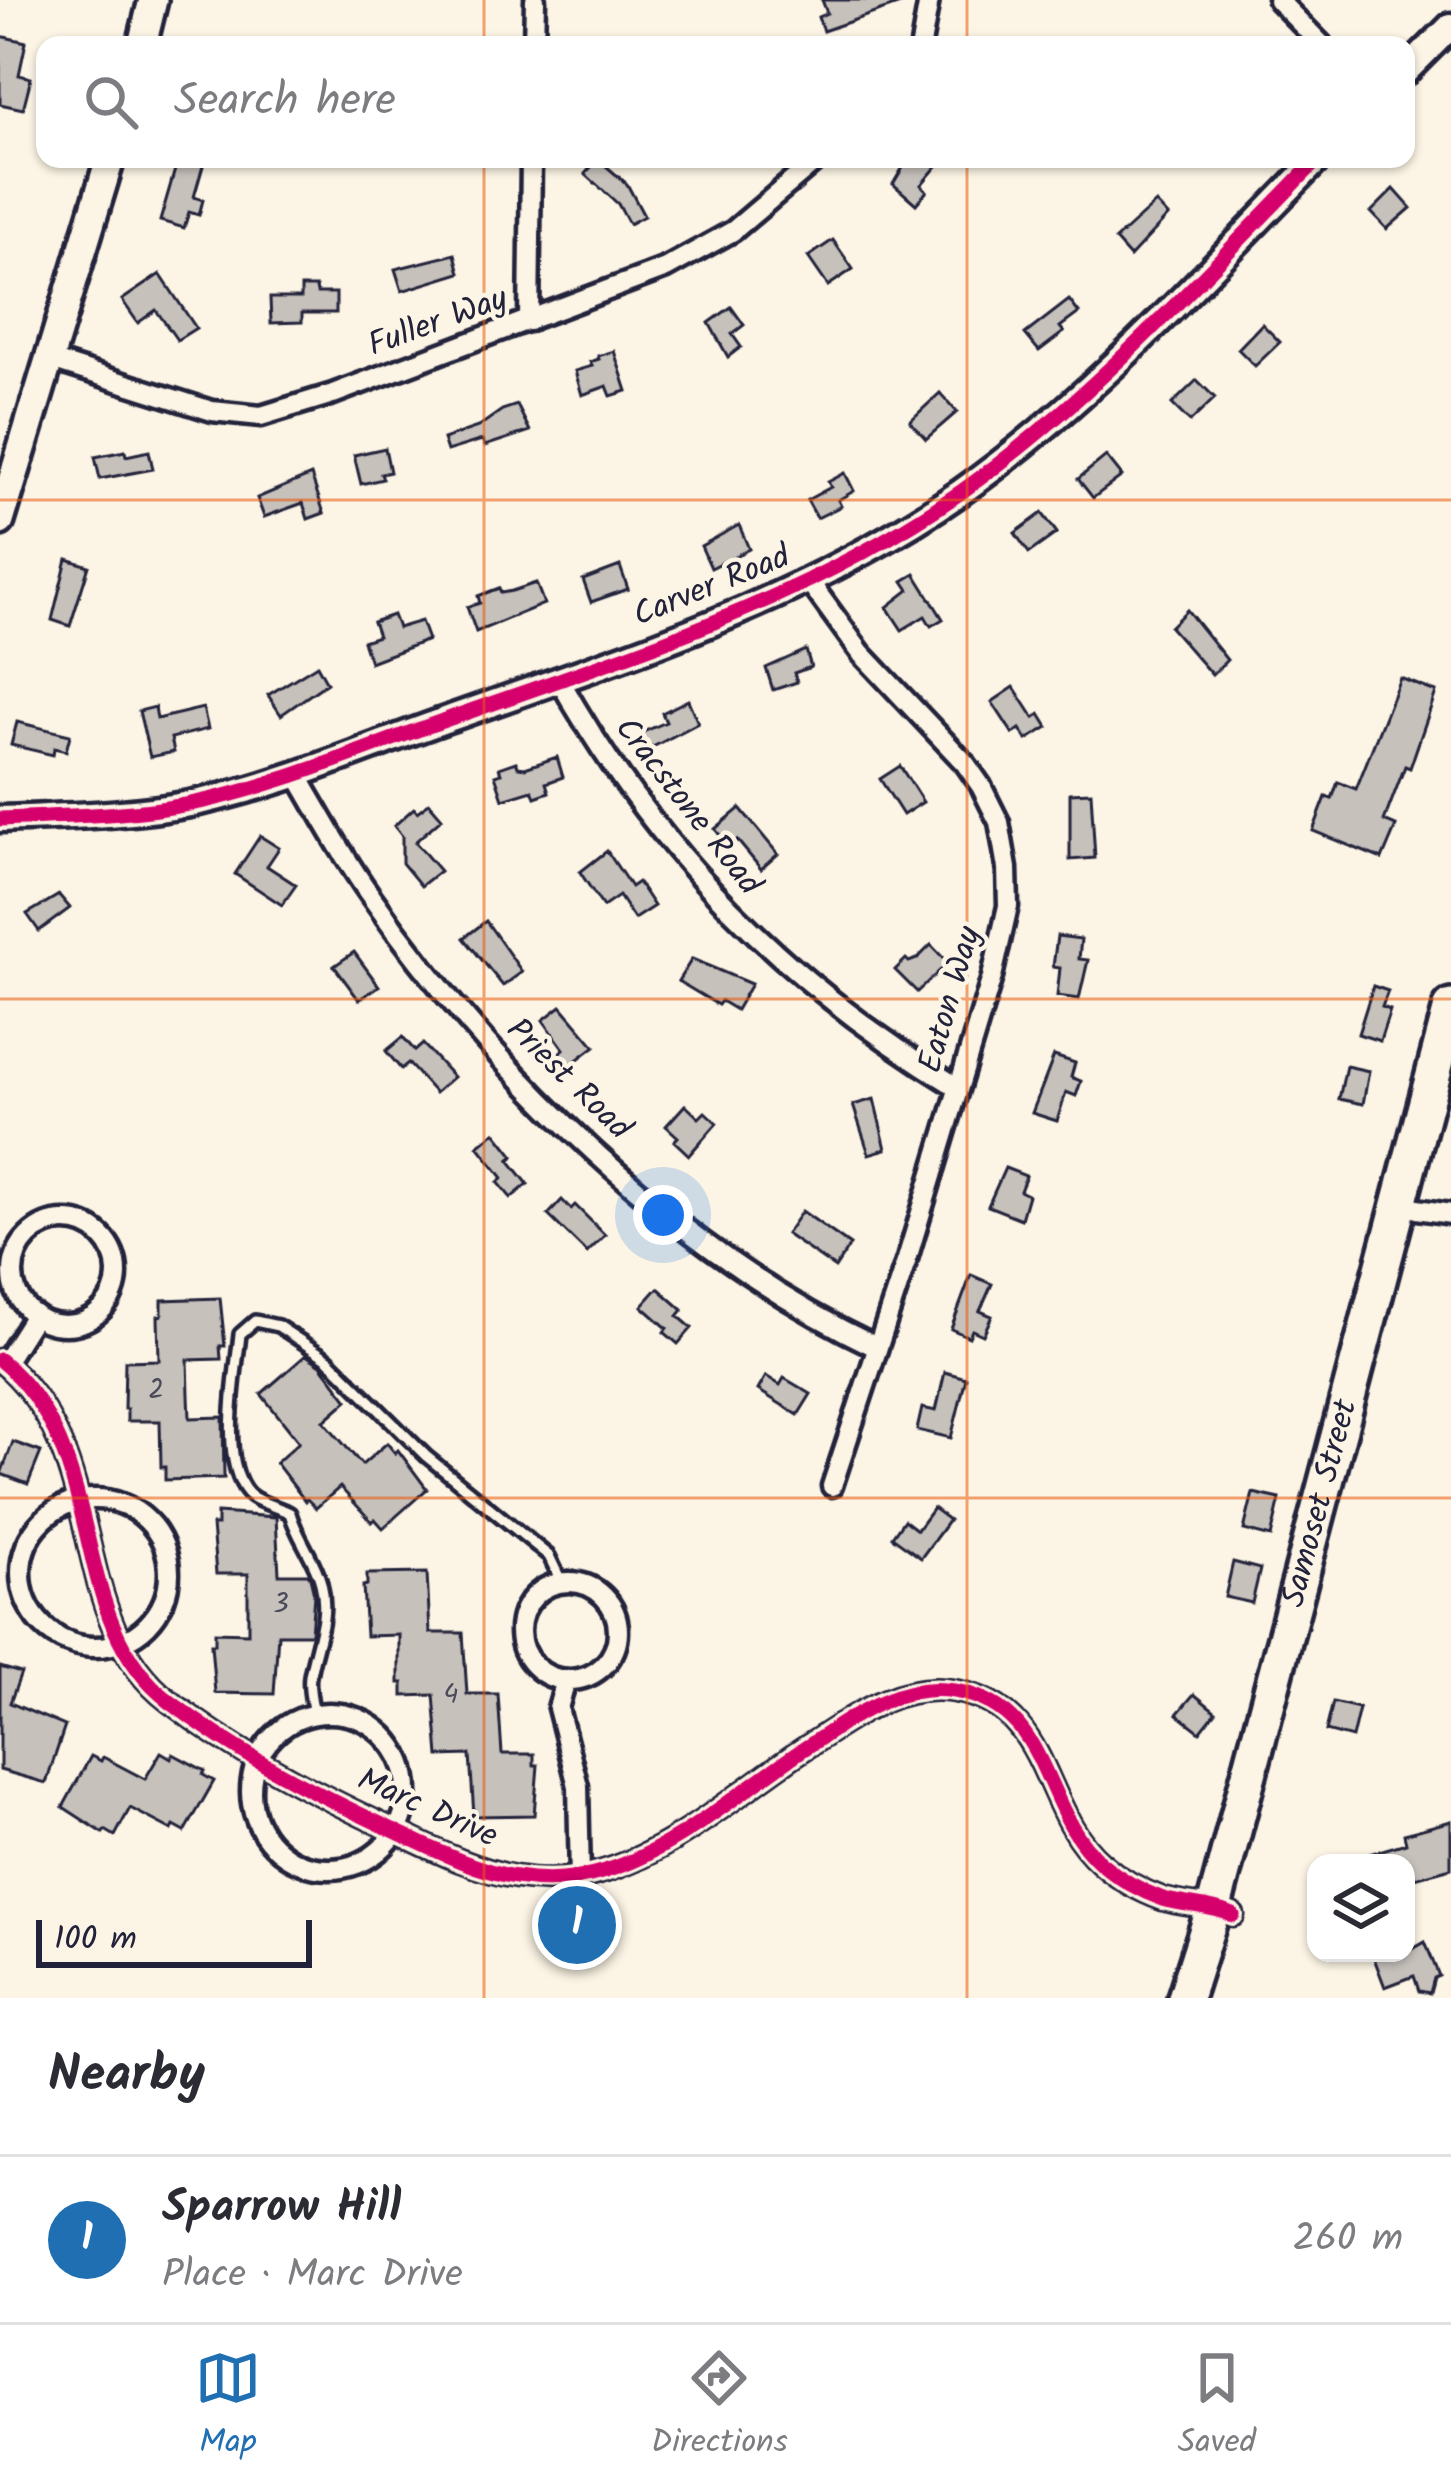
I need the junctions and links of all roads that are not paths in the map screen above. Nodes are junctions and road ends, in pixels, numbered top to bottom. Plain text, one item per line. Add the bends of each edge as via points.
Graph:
1 (153, 0) edge
2 (535, 0) edge
3 (929, 0) edge
4 (1278, 0) edge
5 (1451, 26) edge
6 (144, 36) edge
7 (533, 36) edge
8 (922, 36) edge
9 (1313, 36) edge
10 (1415, 62) edge
11 (107, 168) edge
12 (531, 168) edge
13 (807, 168) edge
14 (1309, 168) edge
15 (529, 321) junction
16 (48, 359) junction
17 (0, 520) edge
18 (808, 580) junction
19 (559, 679) junction
20 (297, 775) junction
21 (0, 819) edge
22 (1451, 1007) edge
23 (1451, 1084) edge
24 (957, 1087) junction
25 (1422, 1208) edge
26 (35, 1315) junction
27 (876, 1347) junction
28 (2, 1362) edge
29 (832, 1486) dead end
30 (80, 1501) junction
31 (561, 1582) junction
32 (122, 1642) junction
33 (566, 1680) junction
34 (314, 1714) junction
35 (258, 1759) junction
36 (396, 1832) junction
37 (580, 1878) junction
38 (1224, 1911) junction
39 (1185, 1998) edge
40 (1208, 1998) edge

1 - 6 main road
2 - 7 street
3 - 8 street
4 - 9 street
5 - 10 street
11 - 16 main road
12 - 15 street
13 - 15 street, Fuller Way via 733,231 666,268
14 - 18 street, Carver Road via 1042,430 957,495
15 - 16 street, Fuller Way via 261,416 212,411
16 - 17 main road
18 - 19 street, Carver Road
18 - 24 street, Eaton Way via 861,653 964,763 999,822 1008,906
19 - 20 street, Carver Road
19 - 24 street, Cracstone Road via 600,752 742,925
20 - 21 street, Carver Road via 157,810
20 - 27 street, Priest Road via 415,956 567,1127 719,1252 811,1316
22 - 25 highway, Samoset Street
23 - 25 highway, Samoset Street
24 - 27 street, Eaton Way
25 - 38 highway, Samoset Street
26 - 26 street via 13,1271 27,1237 62,1221 97,1232 116,1259 109,1300 75,1323
26 - 28 street
27 - 29 street, Eaton Way
28 - 30 street, Marc Drive via 55,1426
30 - 32 street, Marc Drive
30 - 32 street via 129,1508 155,1529 168,1560 160,1610
30 - 32 street via 50,1515 29,1540 22,1588 35,1617 59,1638 90,1647
31 - 33 street via 529,1601 519,1628 532,1664
31 - 33 street via 602,1594 619,1634 598,1671
31 - 34 lane via 549,1556 426,1456 328,1358 255,1321 240,1334 236,1473 250,1496 290,1513 321,1581 319,1650 309,1679
32 - 35 street, Marc Drive via 166,1699
33 - 37 street via 558,1708 578,1786
34 - 35 street via 280,1730
34 - 36 street via 372,1725 399,1754 408,1793
35 - 36 street, Marc Drive
35 - 36 street via 255,1816 292,1861 350,1867
36 - 37 street, Marc Drive via 501,1874
37 - 38 street, Marc Drive via 656,1850 883,1700 950,1690 1016,1721 1077,1833 1110,1870 1164,1899
38 - 39 highway, Samoset Street
38 - 40 highway, Samoset Street

